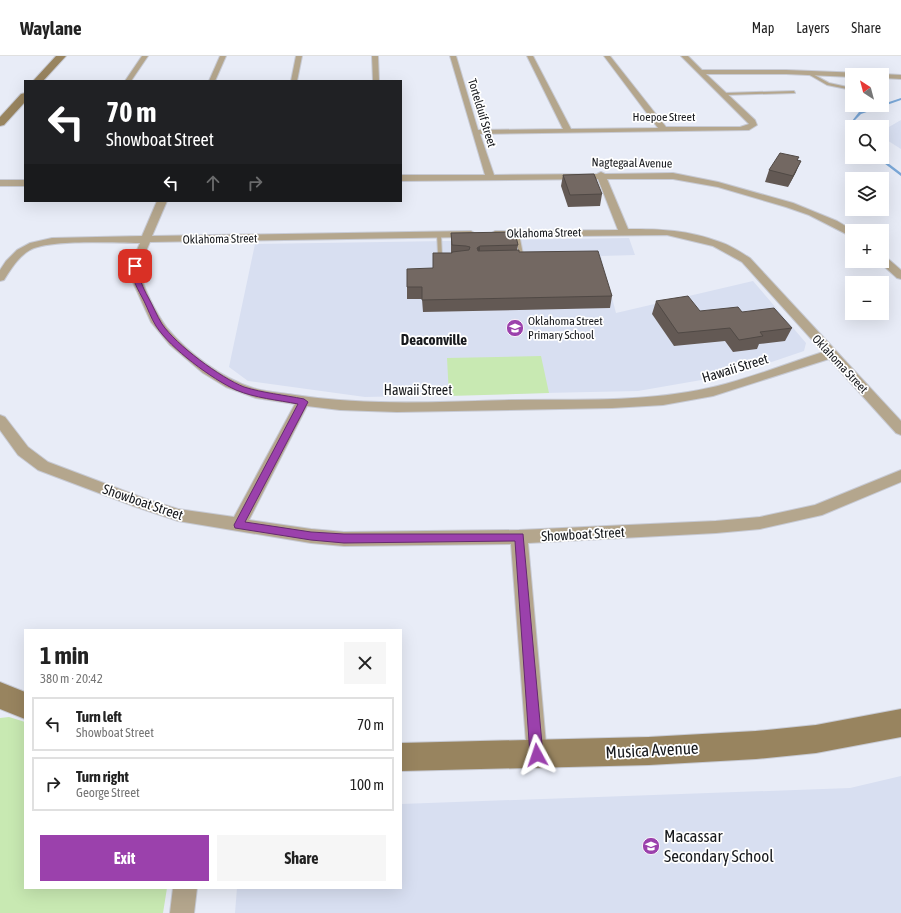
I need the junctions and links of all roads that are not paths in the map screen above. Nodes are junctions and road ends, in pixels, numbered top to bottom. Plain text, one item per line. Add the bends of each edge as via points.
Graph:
1 (61, 56) edge
2 (145, 56) edge
3 (223, 56) edge
4 (299, 56) edge
5 (375, 56) edge
6 (453, 56) edge
7 (530, 56) edge
8 (607, 56) edge
9 (684, 56) edge
10 (700, 72) junction
11 (809, 73) junction
12 (845, 74) edge
13 (889, 76) edge
14 (901, 77) edge
15 (39, 80) edge
16 (129, 80) edge
17 (212, 80) edge
18 (294, 80) edge
19 (376, 80) edge
20 (845, 88) edge
21 (794, 92) dead end
22 (724, 94) junction
23 (24, 97) edge
24 (0, 123) edge
25 (663, 129) junction
26 (568, 130) junction
27 (475, 132) junction
28 (601, 175) junction
29 (490, 176) junction
30 (402, 178) edge
31 (0, 183) edge
32 (24, 183) edge
33 (162, 202) edge
34 (845, 230) edge
35 (624, 232) junction
36 (517, 234) junction
37 (439, 235) junction
38 (145, 240) junction
39 (529, 259) edge
40 (448, 260) edge
41 (515, 260) edge
42 (522, 260) junction
43 (889, 265) edge
44 (901, 276) edge
45 (0, 278) edge
46 (830, 354) junction
47 (304, 402) junction
48 (0, 420) edge
49 (901, 430) edge
50 (901, 476) edge
51 (238, 525) junction
52 (519, 537) junction
53 (0, 696) edge
54 (24, 706) edge
55 (901, 723) edge
56 (537, 755) junction
57 (402, 757) edge
58 (185, 889) edge
59 (182, 913) edge

1 - 15 street
2 - 16 street
3 - 17 street
4 - 18 street
5 - 19 street
6 - 27 street, Tortelduif Street
7 - 26 street
8 - 25 street
9 - 10 street, Hoepoe Street
10 - 11 street
10 - 22 street, Hoepoe Street
11 - 12 street
11 - 20 lane via 828,84
13 - 14 street
21 - 22 lane
22 - 25 street, Hoepoe Street via 753,125 745,129
23 - 24 street
25 - 26 street, Hoepoe Street
26 - 27 street, Hoepoe Street
27 - 29 street, Tortelduif Street
28 - 29 street, Nagtegaal Avenue
28 - 34 street, Nagtegaal Avenue via 673,176 707,182 782,203
28 - 35 street
29 - 30 street, Nagtegaal Avenue
31 - 32 street
33 - 38 street, Hawaii Street
35 - 36 street, Oklahoma Street
35 - 46 street, Oklahoma Street via 680,234 711,242 737,254 754,267
36 - 37 street, Oklahoma Street
36 - 42 lane
37 - 38 street, Oklahoma Street
37 - 40 lane via 440,257
38 - 45 street, Oklahoma Street via 52,241 36,244 18,252
38 - 47 street, Hawaii Street via 135,266 136,278 153,315 171,340 229,383 256,393
39 - 42 lane
41 - 42 lane
43 - 44 street
46 - 47 street, Hawaii Street via 713,392 653,401 390,407
46 - 49 street, Oklahoma Street
47 - 51 street
48 - 51 street, Showboat Street via 22,451 44,466 178,515
50 - 52 street, Showboat Street via 817,511 760,523 716,528
51 - 52 street, Showboat Street via 311,536 344,538
52 - 56 street
53 - 54 street
55 - 56 street, Musica Avenue via 816,739 771,743
56 - 57 street, Musica Avenue
58 - 59 street

